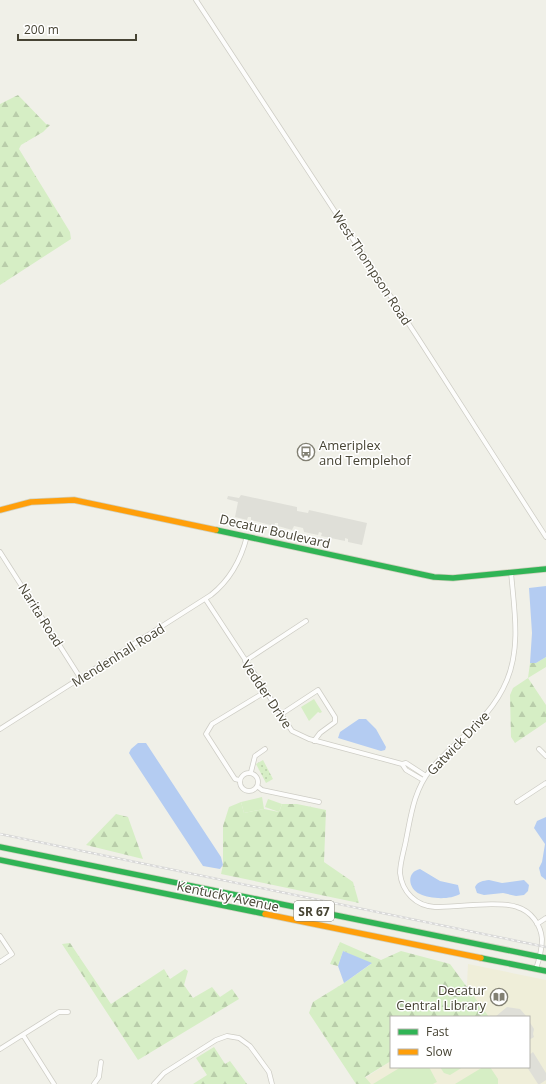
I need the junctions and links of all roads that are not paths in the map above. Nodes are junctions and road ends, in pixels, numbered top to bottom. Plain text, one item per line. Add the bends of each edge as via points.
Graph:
1 (196, 0) edge
2 (0, 510) edge
3 (248, 536) junction
4 (546, 538) edge
5 (0, 552) edge
6 (546, 569) edge
7 (511, 572) junction
8 (206, 600) junction
9 (306, 621) dead end
10 (245, 661) junction
11 (81, 679) junction
12 (264, 692) junction
13 (280, 715) junction
14 (0, 729) edge
15 (314, 741) junction
16 (539, 749) dead end
17 (265, 750) dead end
18 (546, 756) edge
19 (402, 764) junction
20 (251, 772) junction
21 (426, 776) junction
22 (239, 780) junction
23 (423, 780) junction
24 (546, 783) edge
25 (257, 786) junction
26 (319, 802) dead end
27 (517, 802) dead end
28 (0, 847) edge
29 (0, 860) edge
30 (546, 918) edge
31 (537, 924) junction
32 (0, 936) edge
33 (539, 957) junction
34 (546, 958) edge
35 (0, 962) edge
36 (536, 969) junction
37 (546, 971) edge
38 (68, 1012) dead end
39 (23, 1035) junction
40 (0, 1049) edge
41 (101, 1062) dead end
42 (54, 1084) edge
43 (94, 1084) edge
44 (154, 1084) edge
45 (272, 1084) edge

1 - 4 street, West Thompson Road
2 - 3 main road, Decatur Boulevard via 33,501 74,499
3 - 7 main road, Decatur Boulevard via 434,577 452,578
3 - 8 street, Mendenhall Road via 231,575
5 - 11 street, Narita Road
6 - 7 main road, Decatur Boulevard
7 - 21 street, Gatwick Drive via 515,640 507,681 484,719
8 - 10 street, Vedder Drive
8 - 11 street, Mendenhall Road
9 - 10 street
10 - 12 street, Vedder Drive
11 - 14 street, Mendenhall Road
12 - 13 street, Vedder Drive
12 - 22 street via 212,724 206,734 235,779
13 - 15 street, Vedder Drive via 292,731
13 - 15 street via 318,690 335,717 335,722 320,732
15 - 19 street, Vedder Drive
16 - 18 street
17 - 20 street via 255,756
19 - 21 street, Vedder Drive via 409,764
19 - 23 street, Vedder Drive via 406,770
20 - 22 street via 242,775
20 - 25 street via 257,778
21 - 23 street, Gatwick Drive
22 - 25 street via 244,790 250,791
23 - 31 street, Gatwick Drive via 413,804 400,868 401,881 409,894 416,902 432,907 513,906 528,913
24 - 27 street
25 - 26 street via 262,790
28 - 33 main road, Kentucky Avenue / SR 67
29 - 36 main road, Kentucky Avenue / SR 67
30 - 31 street
31 - 33 street via 542,938
32 - 35 street via 12,954
33 - 34 main road, Kentucky Avenue / SR 67
33 - 36 street
36 - 37 main road, Kentucky Avenue / SR 67
38 - 39 street via 59,1012
39 - 40 street
39 - 42 street
41 - 43 street via 99,1077
44 - 45 street via 164,1073 216,1040 227,1036 242,1039 250,1046 266,1067

